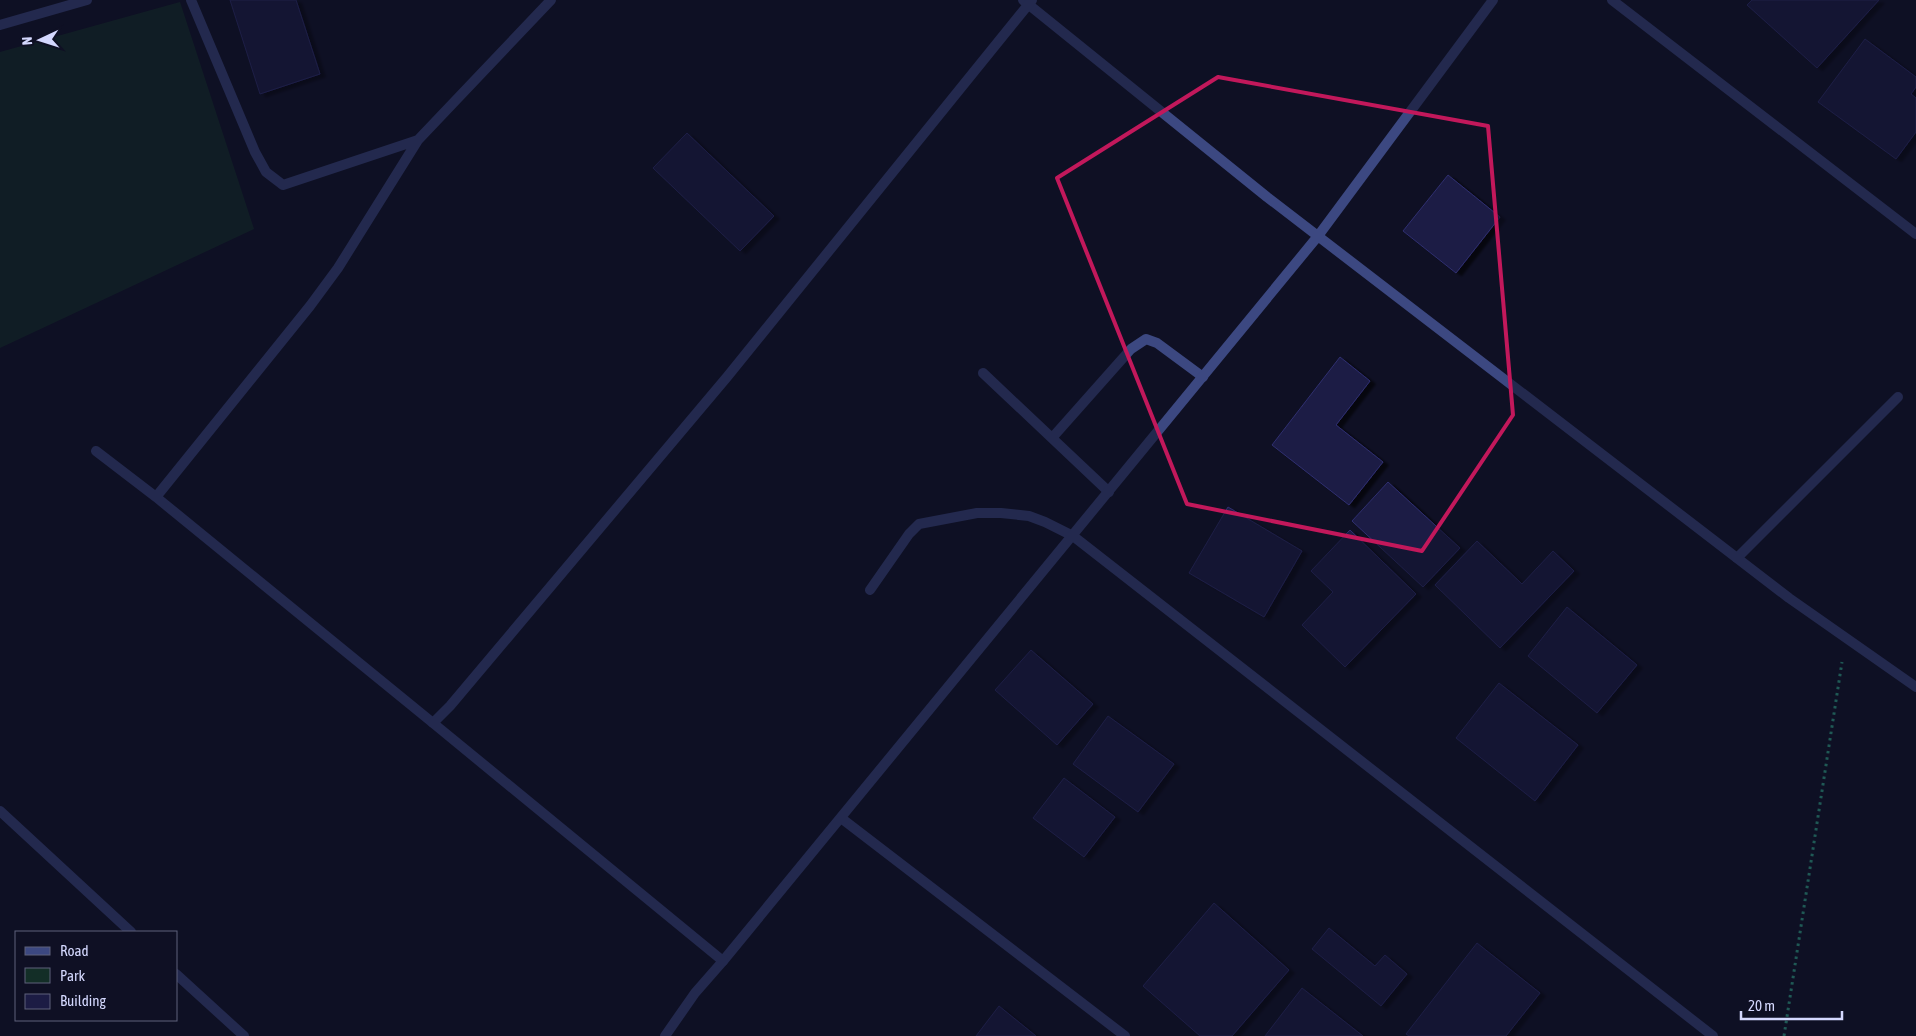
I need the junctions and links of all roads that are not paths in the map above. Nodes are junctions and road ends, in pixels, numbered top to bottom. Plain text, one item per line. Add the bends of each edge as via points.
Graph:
1 (86, 0) edge
2 (191, 0) edge
3 (551, 0) edge
4 (1493, 0) edge
5 (1612, 0) edge
6 (1028, 1) edge
7 (0, 25) edge
8 (418, 140) junction
9 (1916, 234) edge
10 (1318, 236) junction
11 (983, 373) dead end
12 (1203, 377) junction
13 (1898, 397) dead end
14 (1052, 438) junction
15 (96, 451) dead end
16 (1109, 492) junction
17 (156, 497) junction
18 (1073, 536) junction
19 (1736, 558) junction
20 (870, 590) dead end
21 (1916, 687) edge
22 (433, 723) junction
23 (0, 811) edge
24 (841, 818) junction
25 (130, 931) edge
26 (723, 961) junction
27 (178, 976) edge
28 (244, 1036) edge
29 (665, 1036) edge
30 (1125, 1036) edge
31 (1713, 1036) edge

1 - 7 street
2 - 8 street via 255,152 266,172 282,185
3 - 8 street
4 - 10 street
5 - 9 street
6 - 10 street
6 - 22 street via 727,377
8 - 17 street via 338,268
10 - 12 street
10 - 19 street
11 - 14 street
12 - 14 street via 1150,339 1140,342
12 - 16 street
13 - 19 street
14 - 16 street
15 - 17 street
16 - 18 street
17 - 22 street
18 - 20 street via 1029,516 1001,513 977,513 919,524
18 - 24 street
18 - 31 street
19 - 21 street
22 - 26 street
23 - 25 street
24 - 26 street
24 - 30 street
26 - 29 street
27 - 28 street

